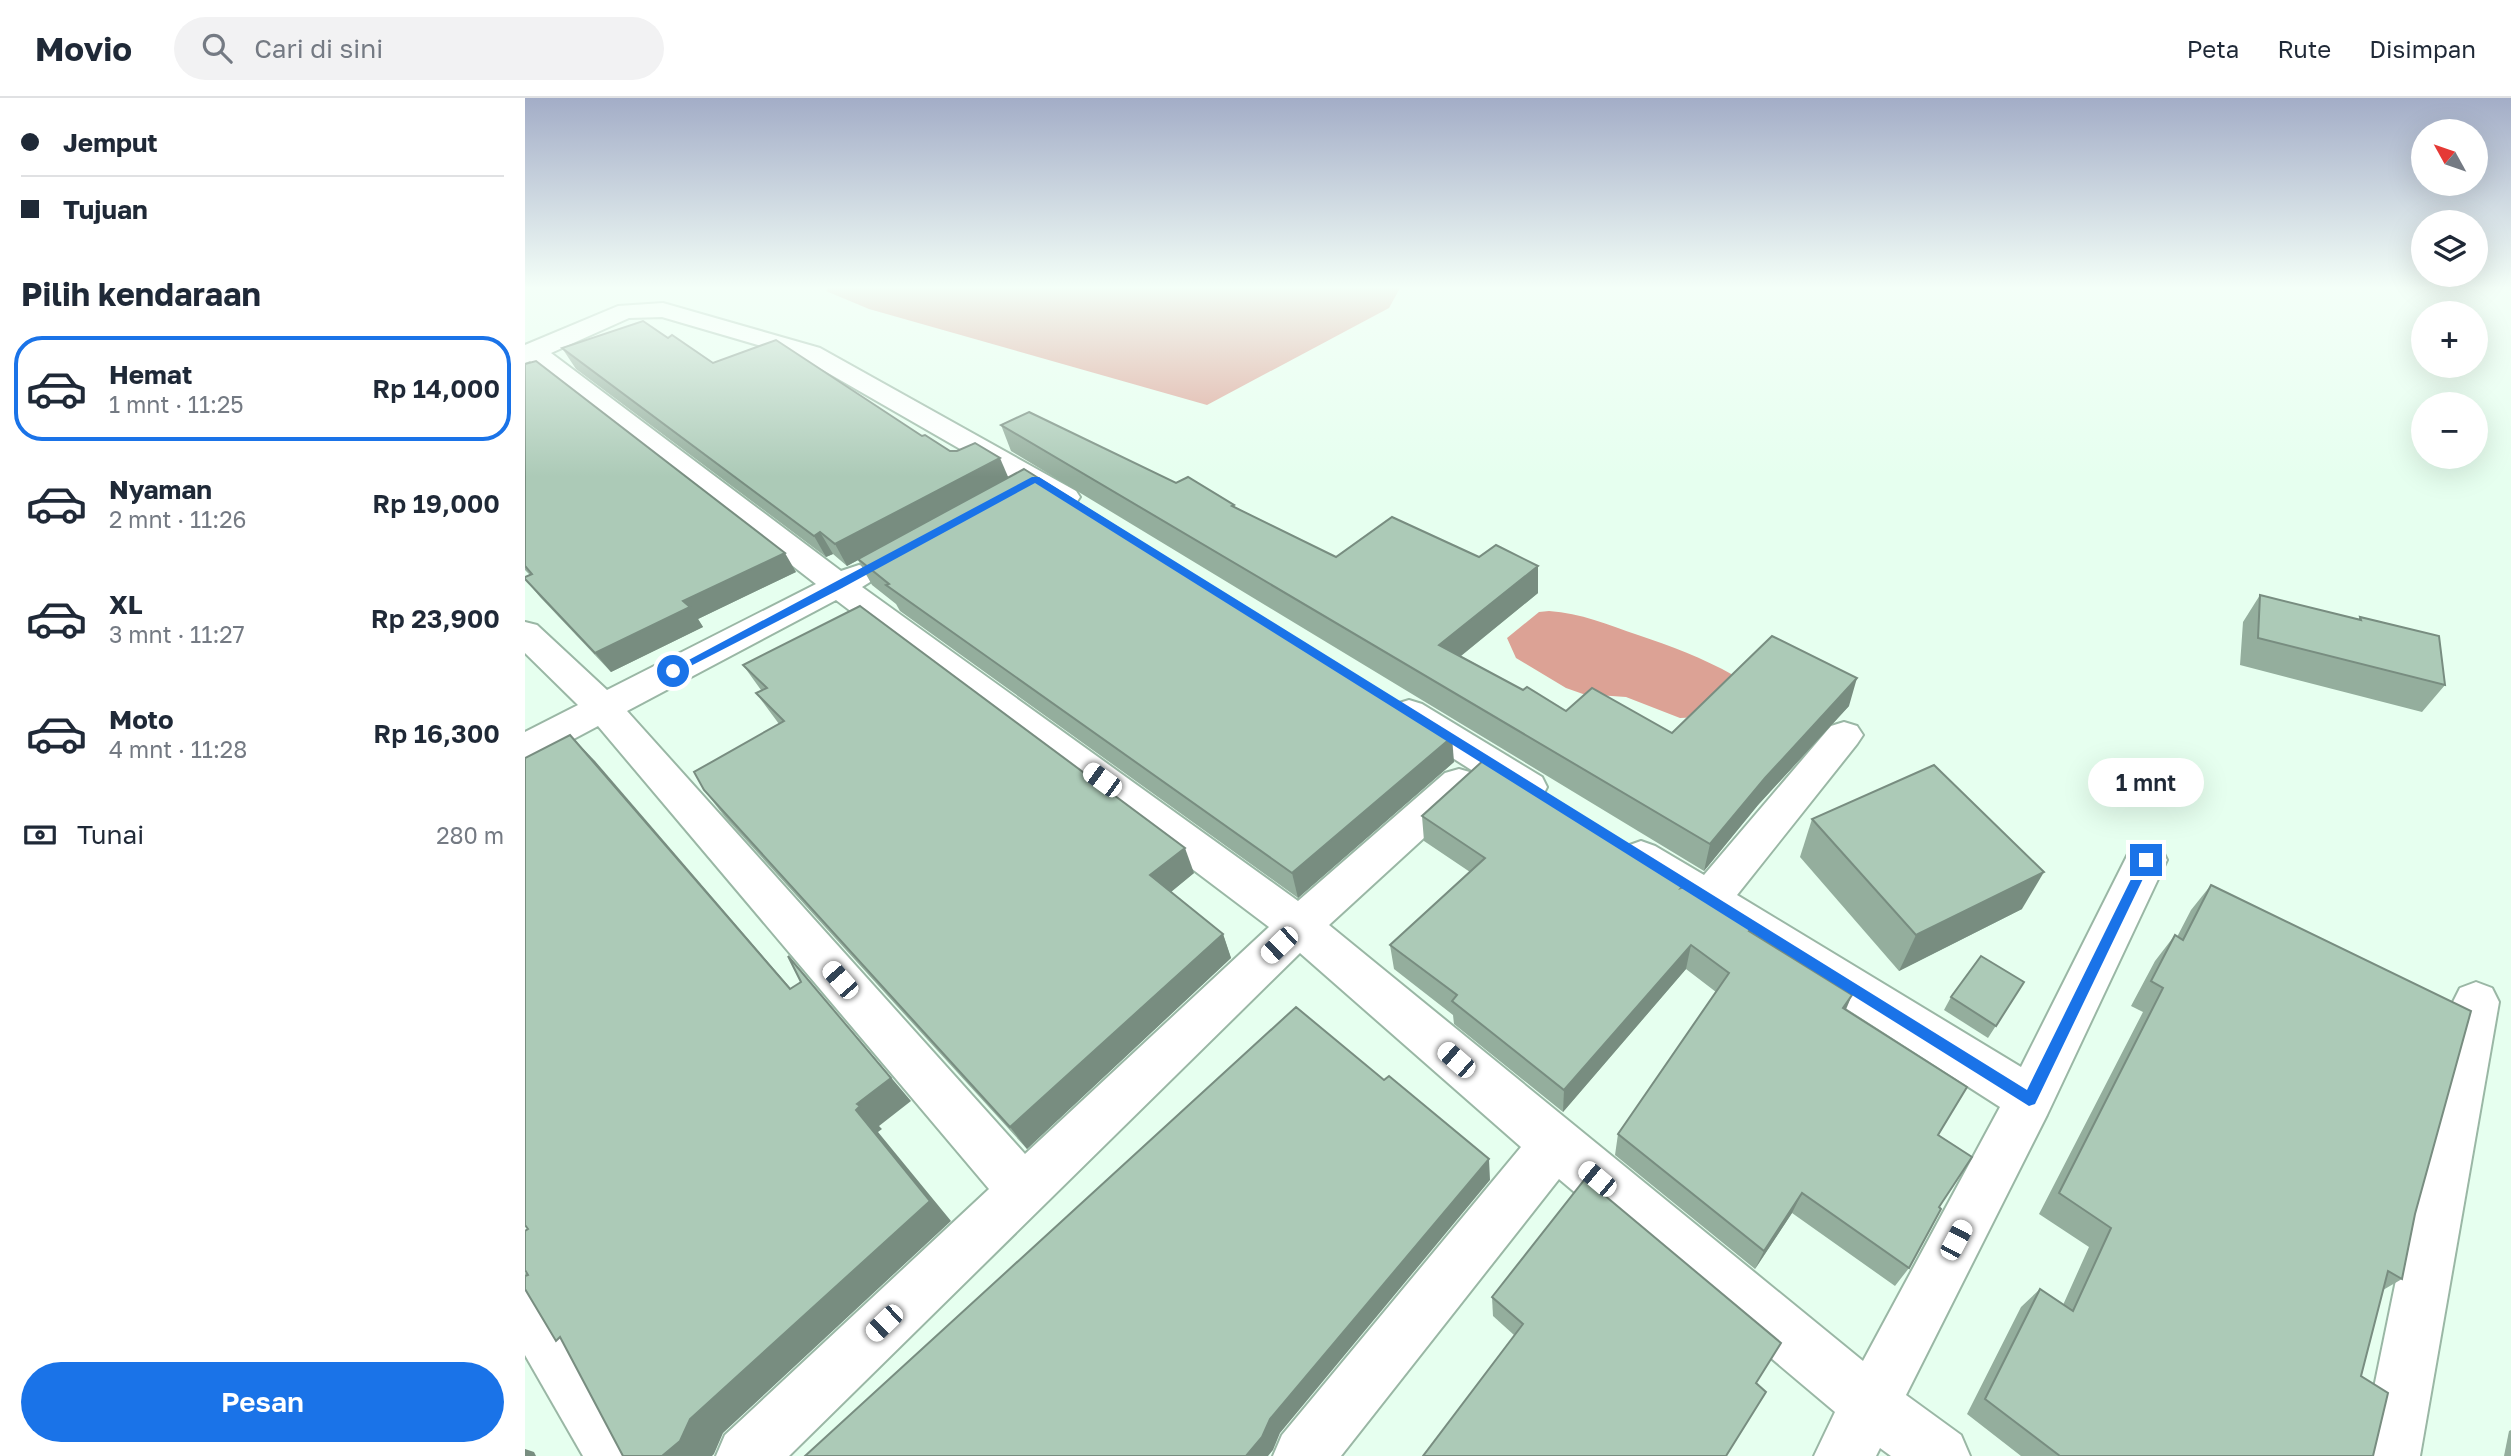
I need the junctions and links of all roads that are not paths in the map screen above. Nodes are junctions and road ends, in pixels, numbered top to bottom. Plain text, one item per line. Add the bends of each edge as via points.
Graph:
1 (799, 350) edge
2 (529, 353) edge
3 (1035, 479) junction
4 (999, 499) edge
5 (1094, 516) edge
6 (888, 559) edge
7 (839, 586) junction
8 (525, 633) edge
9 (1382, 696) edge
10 (602, 707) junction
11 (1845, 736) dead end
12 (525, 748) edge
13 (1485, 760) junction
14 (1555, 804) edge
15 (1615, 841) edge
16 (2146, 860) dead end
17 (1709, 899) junction
18 (1299, 926) junction
19 (2476, 1002) dead end
20 (2029, 1099) junction
21 (1555, 1144) junction
22 (1023, 1189) junction
23 (525, 1303) edge
24 (1870, 1404) junction
25 (616, 1456) edge
26 (746, 1456) edge
27 (1304, 1456) edge
28 (1844, 1456) edge
29 (1940, 1456) edge
30 (2390, 1456) edge

1 - 3 street
2 - 7 street
3 - 4 street
3 - 5 street
6 - 7 street
7 - 10 street
7 - 18 street
8 - 10 street
9 - 13 street
10 - 12 street
10 - 22 street
11 - 17 street
13 - 14 street
13 - 18 street
15 - 17 street
16 - 20 street
17 - 20 street
18 - 21 street
18 - 22 street
19 - 30 street
20 - 24 street
21 - 24 street
21 - 27 street
22 - 26 street
23 - 25 street
24 - 28 street
24 - 29 street

